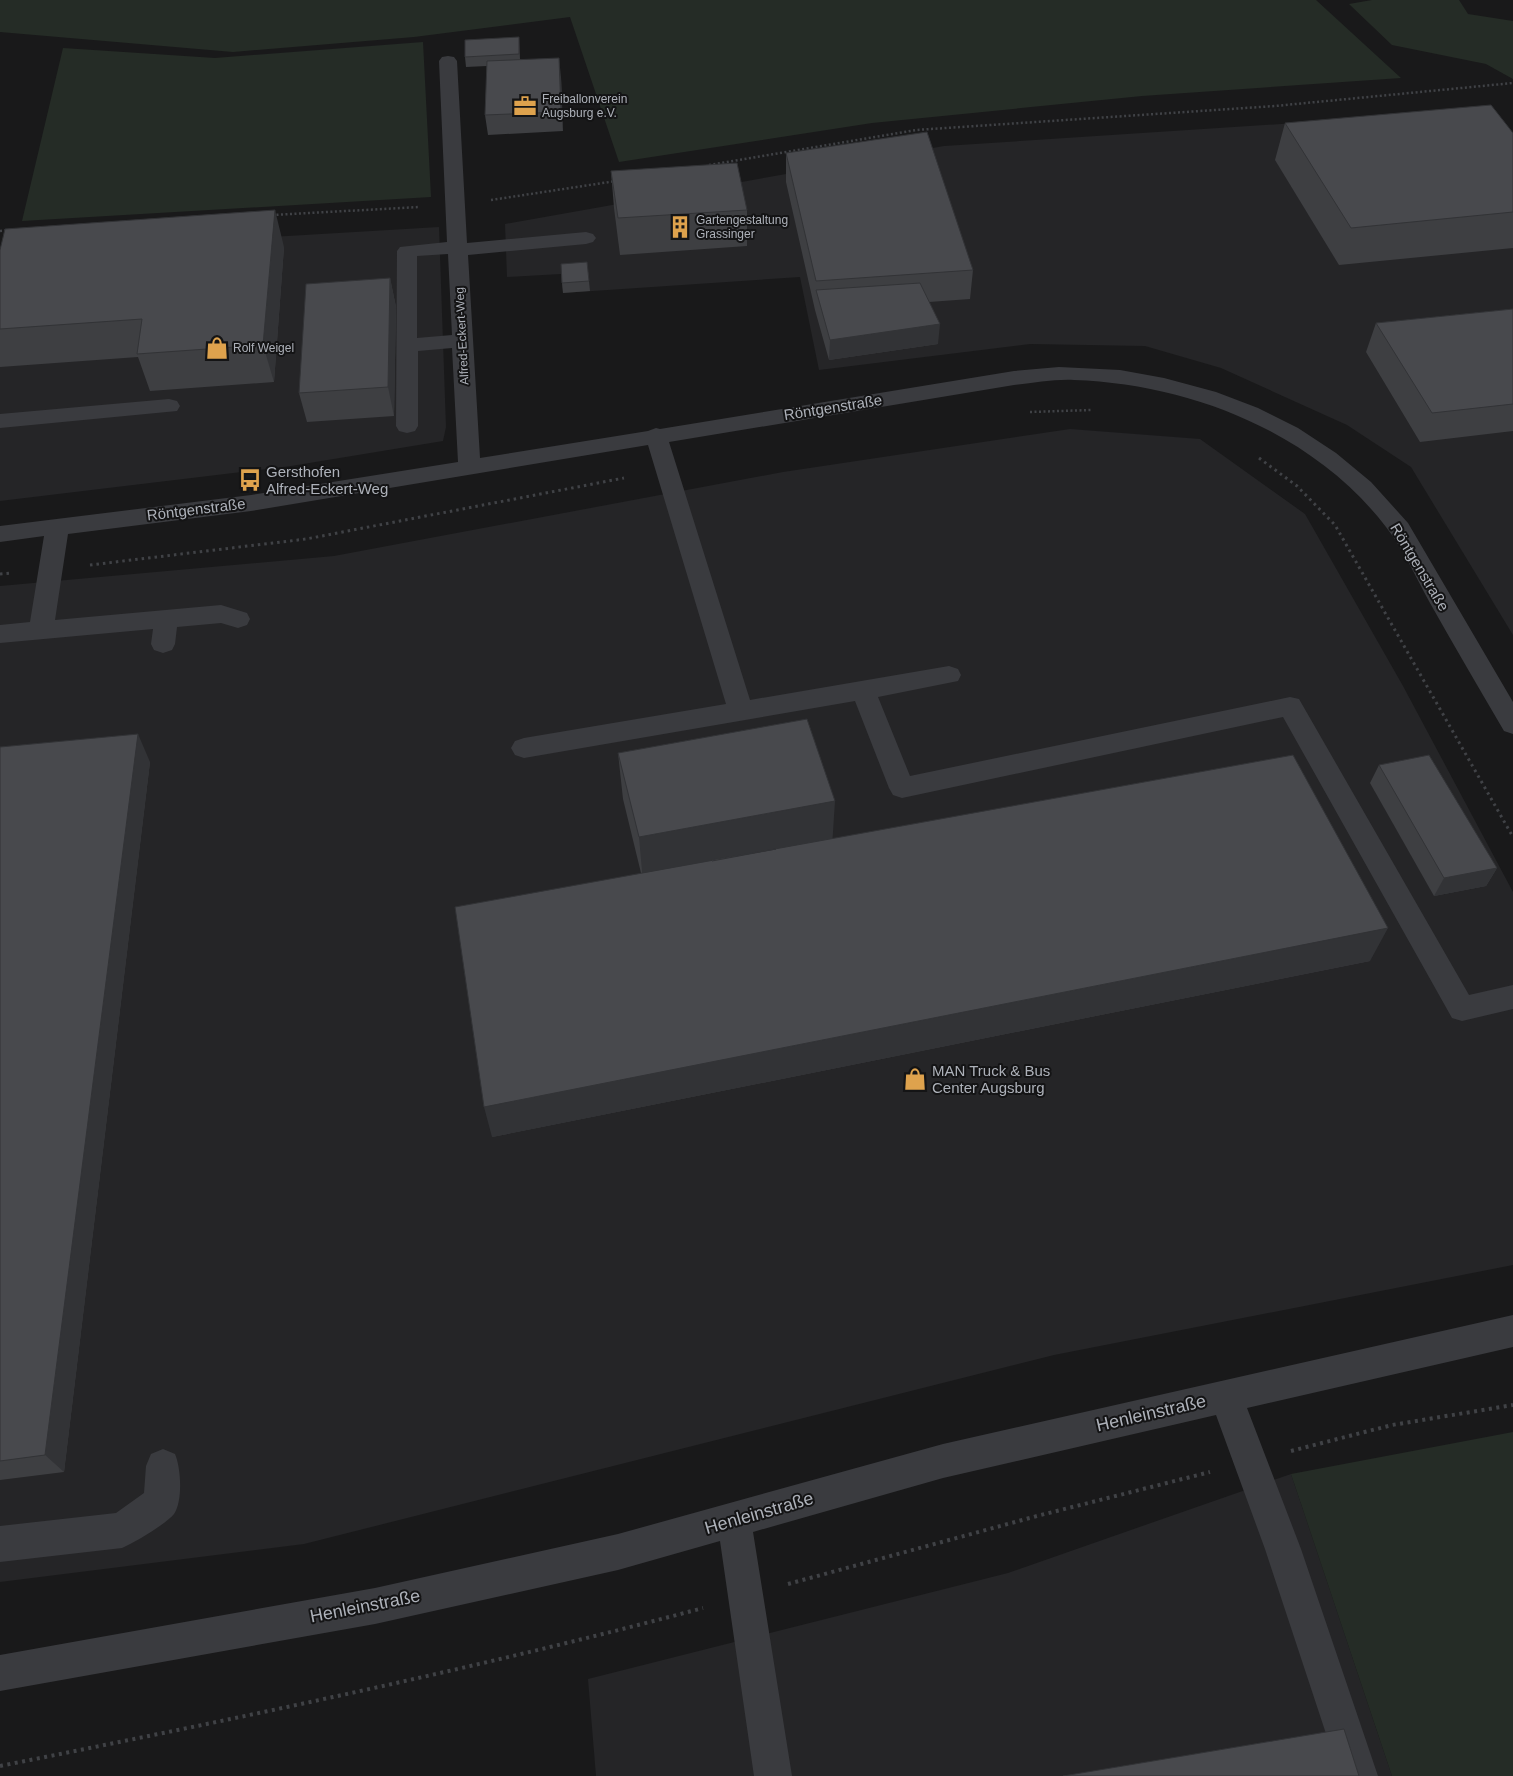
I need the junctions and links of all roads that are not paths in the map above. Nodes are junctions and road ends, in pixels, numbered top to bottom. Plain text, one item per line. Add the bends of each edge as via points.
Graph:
1 (448, 61) dead end
2 (586, 238) dead end
3 (457, 248) junction
4 (462, 341) junction
5 (407, 346) junction
6 (169, 406) dead end
7 (0, 421) edge
8 (407, 426) dead end
9 (656, 435) junction
10 (469, 467) junction
11 (57, 527) junction
12 (0, 534) edge
13 (166, 618) junction
14 (238, 619) dead end
15 (41, 630) junction
16 (0, 634) edge
17 (163, 644) dead end
18 (949, 675) dead end
19 (863, 690) junction
20 (741, 711) junction
21 (1513, 724) edge
22 (524, 748) dead end
23 (1513, 997) edge
24 (1513, 1330) edge
25 (1226, 1396) junction
26 (163, 1466) dead end
27 (734, 1520) junction
28 (0, 1544) edge
29 (0, 1673) edge
30 (773, 1776) edge
31 (1359, 1776) edge

1 - 3 street, Alfred-Eckert-Weg
2 - 3 street
3 - 4 street, Alfred-Eckert-Weg
3 - 5 street via 407,251
4 - 5 street
4 - 10 street, Alfred-Eckert-Weg
5 - 8 street
6 - 7 street
9 - 10 street, Röntgenstraße
9 - 20 street
9 - 21 street, Röntgenstraße via 1014,378 1072,373 1148,382 1222,401 1276,423 1320,450 1367,492 1395,523
10 - 11 street, Röntgenstraße via 251,503
11 - 12 street, Röntgenstraße
11 - 15 street
13 - 14 street via 220,614
13 - 15 street
13 - 17 street
15 - 16 street
18 - 19 street
19 - 20 street
19 - 23 street via 902,788 1290,706 1462,1009
20 - 22 street
24 - 25 street, Henleinstraße
25 - 27 street, Henleinstraße via 943,1461
25 - 31 street via 1283,1549
26 - 28 street via 161,1502 122,1530
27 - 29 street, Henleinstraße via 618,1552 375,1606
27 - 30 street

